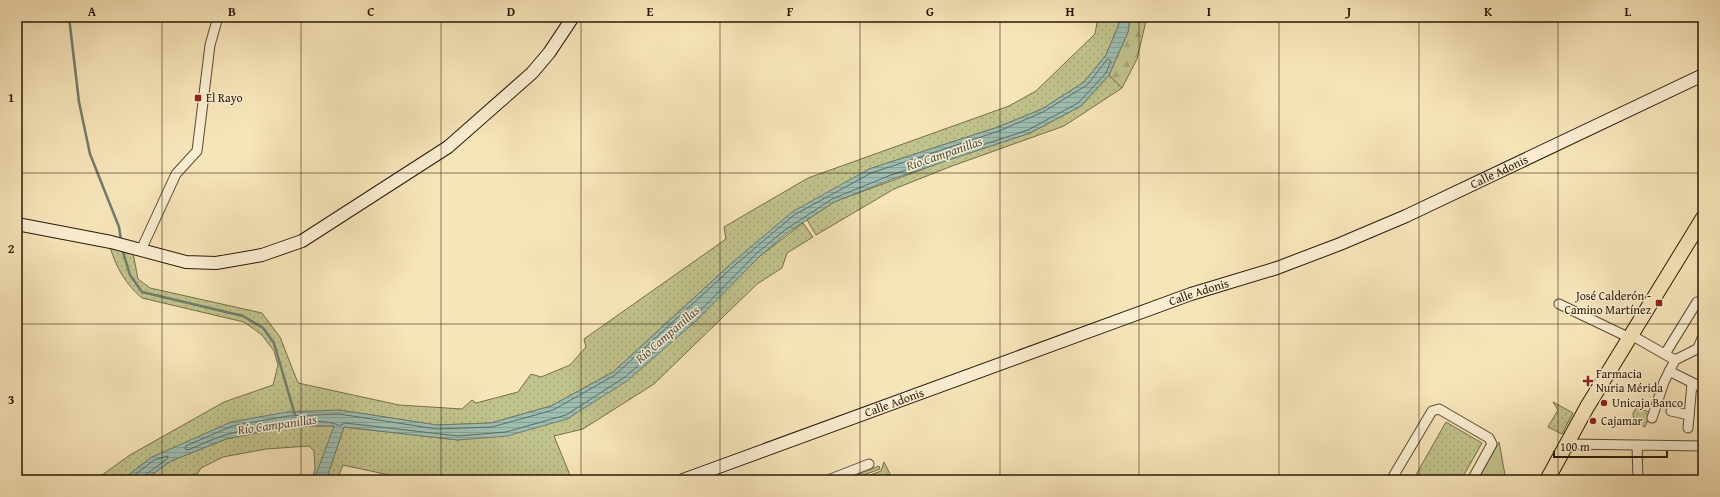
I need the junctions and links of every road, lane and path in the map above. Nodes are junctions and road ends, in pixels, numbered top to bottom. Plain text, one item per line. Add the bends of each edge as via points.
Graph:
1 (218, 17) edge
2 (573, 17) edge
3 (1703, 75) edge
4 (1703, 218) edge
5 (17, 224) edge
6 (141, 250) junction
7 (1697, 302) dead end
8 (1559, 304) dead end
9 (1703, 336) edge
10 (1630, 337) junction
11 (1700, 347) edge
12 (1665, 354) junction
13 (1674, 360) junction
14 (1669, 371) junction
15 (1692, 383) junction
16 (1703, 388) edge
17 (1671, 411) dead end
18 (1689, 415) junction
19 (1652, 418) dead end
20 (1688, 428) dead end
21 (1566, 444) junction
22 (1637, 445) junction
23 (1703, 446) edge
24 (869, 464) dead end
25 (708, 476) edge
26 (683, 480) edge
27 (828, 480) edge
28 (1392, 480) edge
29 (1472, 480) edge
30 (1547, 480) edge
31 (1638, 480) edge

1 - 6 street via 210,45 197,151 176,174
2 - 6 main road via 532,73 448,147 302,241 262,255 216,263 186,262
3 - 25 main road, Calle Adonis via 1406,216 1340,244 1277,268 1191,294
4 - 10 main road
5 - 6 main road
7 - 12 street
8 - 10 street
9 - 11 street
10 - 12 street
10 - 21 main road
11 - 13 street
12 - 13 street
13 - 14 street
14 - 15 street
14 - 19 street
15 - 16 street
15 - 18 street
17 - 18 street
18 - 20 street
21 - 22 street
21 - 30 main road
22 - 23 street
22 - 31 street
24 - 27 street
25 - 26 main road, Calle Adonis
28 - 29 street via 1432,411 1439,409 1489,438 1492,444

